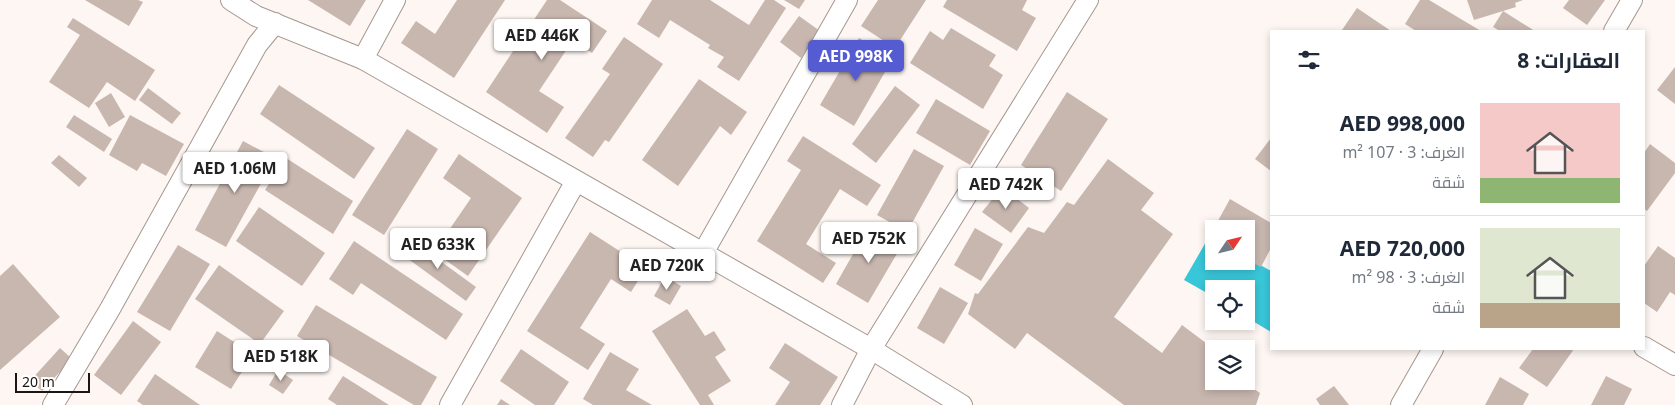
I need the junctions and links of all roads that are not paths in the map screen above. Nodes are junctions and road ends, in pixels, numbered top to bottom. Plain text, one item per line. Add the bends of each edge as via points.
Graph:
1 (231, 0) edge
2 (395, 0) edge
3 (847, 0) edge
4 (1088, 0) edge
5 (1632, 0) edge
6 (275, 23) junction
7 (1615, 30) edge
8 (363, 59) junction
9 (576, 181) junction
10 (703, 253) junction
11 (1645, 348) edge
12 (872, 349) junction
13 (1432, 350) edge
14 (1675, 365) edge
15 (53, 405) edge
16 (450, 405) edge
17 (842, 405) edge
18 (962, 405) edge
19 (1401, 405) edge

1 - 6 street via 256,16
2 - 8 street
3 - 10 street
4 - 12 street
5 - 7 street
6 - 8 street
6 - 15 street via 257,45
8 - 9 street
9 - 10 street
9 - 16 street
10 - 12 street
11 - 14 street
12 - 17 street
12 - 18 street
13 - 19 street

